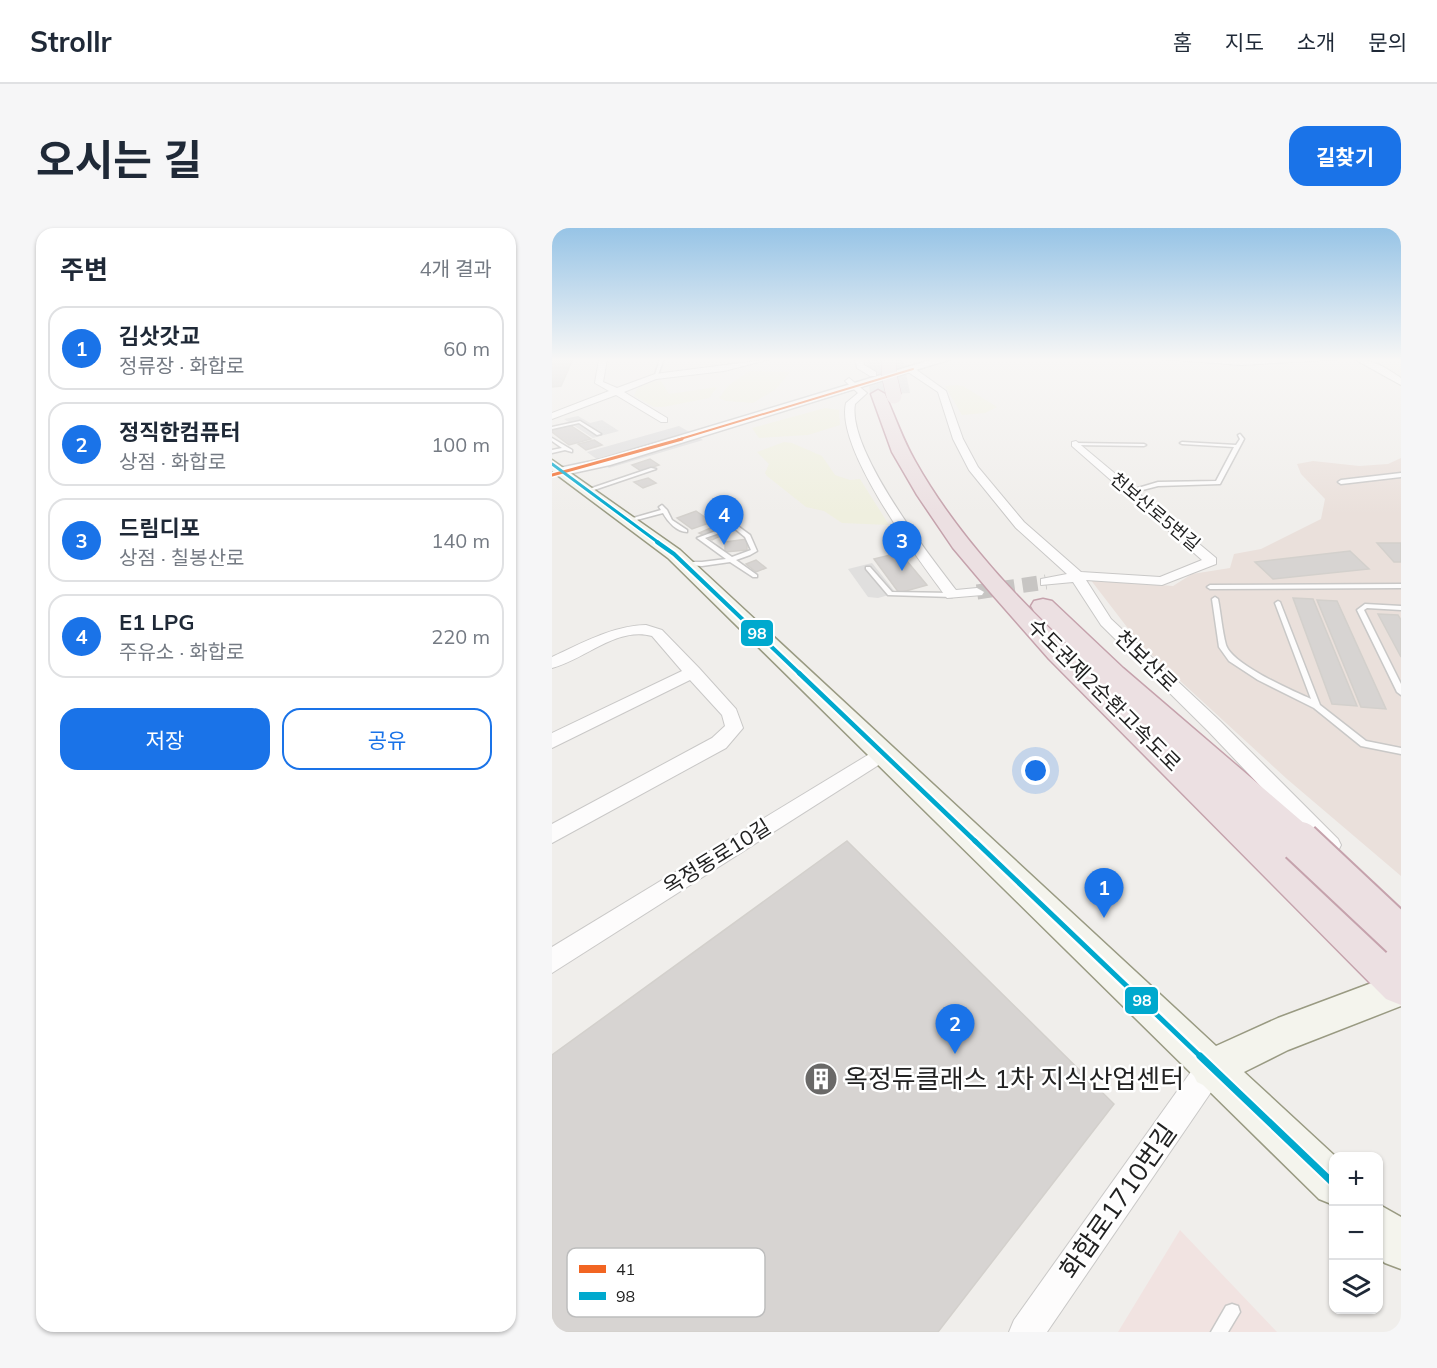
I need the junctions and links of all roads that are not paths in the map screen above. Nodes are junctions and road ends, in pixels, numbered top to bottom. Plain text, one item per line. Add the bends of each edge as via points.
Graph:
1 (568, 411) edge
2 (650, 411) edge
3 (789, 411) edge
4 (850, 411) edge
5 (890, 411) edge
6 (895, 411) edge
7 (949, 411) edge
8 (552, 416) edge
9 (664, 420) dead end
10 (552, 428) edge
11 (599, 435) dead end
12 (1240, 435) dead end
13 (552, 439) edge
14 (1182, 443) dead end
15 (1076, 444) joint
16 (1144, 445) dead end
17 (1238, 446) junction
18 (552, 452) edge
19 (653, 469) dead end
20 (556, 470) edge
21 (1401, 475) edge
22 (1341, 482) dead end
23 (589, 490) junction
24 (1131, 491) junction
25 (629, 520) junction
26 (685, 531) dead end
27 (728, 558) junction
28 (868, 568) dead end
29 (701, 570) junction
30 (755, 576) dead end
31 (1077, 576) junction
32 (1046, 582) tunnel mouth
33 (1401, 586) edge
34 (1210, 587) dead end
35 (977, 592) tunnel mouth
36 (952, 595) junction
37 (1215, 599) dead end
38 (1278, 603) dead end
39 (1401, 608) edge
40 (552, 663) edge
41 (693, 672) junction
42 (1401, 692) edge
43 (1317, 706) junction
44 (552, 741) edge
45 (1401, 751) edge
46 (882, 754) junction
47 (552, 834) edge
48 (1401, 937) edge
49 (1401, 944) edge
50 (554, 954) edge
51 (1401, 984) edge
52 (1401, 989) edge
53 (1210, 1069) junction
54 (1329, 1180) edge
55 (1383, 1231) edge
56 (1401, 1247) edge
57 (1232, 1312) dead end
58 (1026, 1332) edge
59 (1219, 1332) edge

1 - 8 street
2 - 9 street
3 - 20 street via 726,422
4 - 36 street via 874,480 893,514
5 - 51 highway, 수도권제2순환고속도로 via 910,469 933,507 1059,653
6 - 48 highway, 수도권제2순환고속도로, bridge via 951,499 1037,600
7 - 31 street, 천보산로 via 964,452 1006,510
10 - 11 lane via 580,422
12 - 17 lane
13 - 18 lane via 568,449
14 - 17 lane
15 - 16 lane
15 - 24 street, 천보산로5번길
17 - 24 lane via 1218,483 1158,484
19 - 23 lane
20 - 23 main road
21 - 22 lane
23 - 25 main road
24 - 31 street, 천보산로5번길 via 1208,556 1209,563 1155,581
25 - 26 lane via 663,508 668,519
25 - 29 main road
27 - 27 lane via 754,551 748,536 736,526 700,538
27 - 29 lane
27 - 30 lane
28 - 36 lane via 890,594
29 - 46 main road
31 - 32 street
31 - 49 street, 천보산로 via 1106,622 1214,726 1360,877
33 - 34 lane
35 - 36 street
37 - 43 lane via 1226,653 1261,678
38 - 43 lane
39 - 42 lane via 1360,608
40 - 41 street via 623,632 645,629 657,633
41 - 44 street
41 - 47 street via 730,713 734,728 729,736
43 - 45 lane via 1364,744
46 - 50 street, 옥정동로10길
46 - 53 main road
52 - 53 main road via 1278,1036
53 - 54 main road
53 - 58 street, 화합로1710번길
55 - 56 main road
57 - 59 lane

